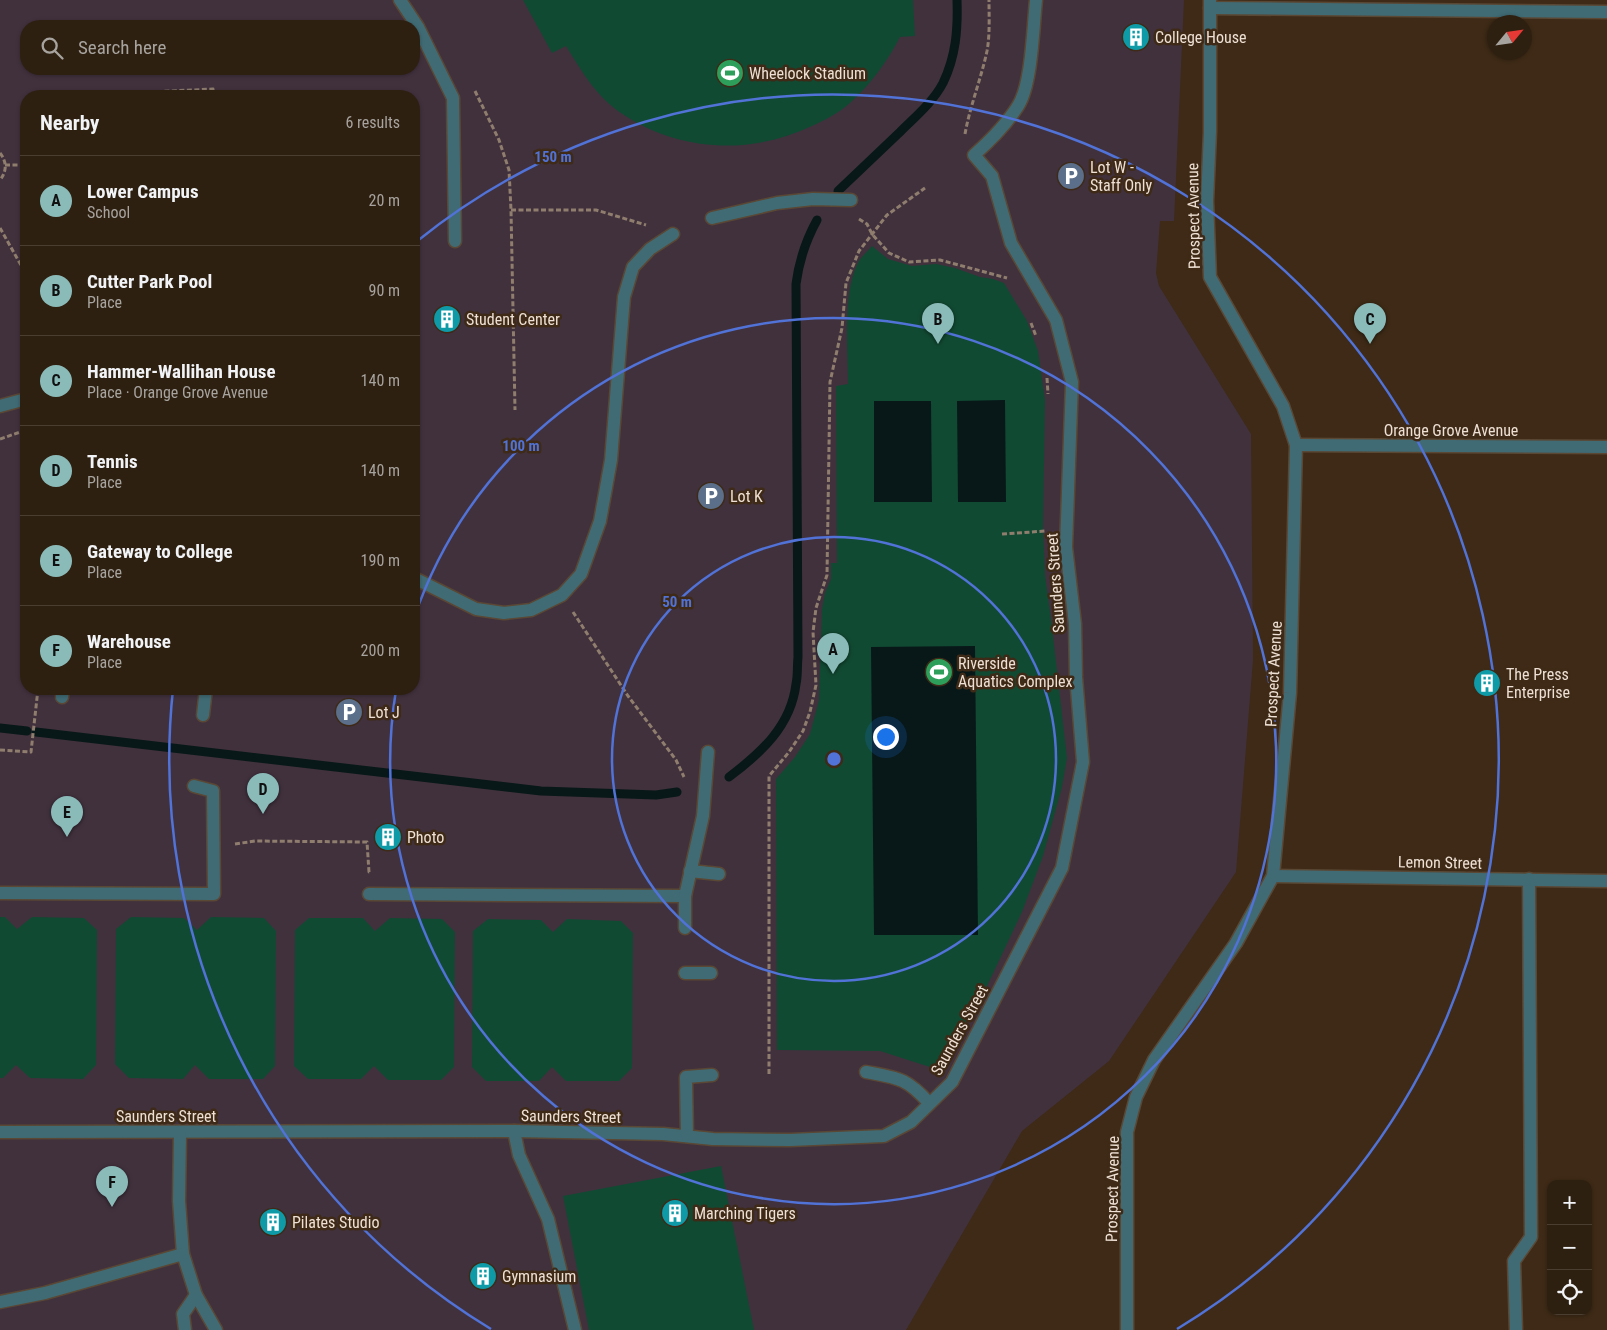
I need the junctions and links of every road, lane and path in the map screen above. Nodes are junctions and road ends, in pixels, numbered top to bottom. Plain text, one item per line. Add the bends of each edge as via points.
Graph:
1 (400, 0) edge
2 (989, 0) edge
3 (1036, 0) edge
4 (1210, 4) edge
5 (1607, 12) edge
6 (413, 20) edge
7 (420, 31) edge
8 (176, 90) edge
9 (213, 90) edge
10 (475, 90) dead end
11 (0, 153) edge
12 (974, 155) junction
13 (6, 165) junction
14 (20, 165) edge
15 (0, 180) edge
16 (925, 188) dead end
17 (851, 200) dead end
18 (511, 210) junction
19 (855, 216) dead end
20 (712, 218) dead end
21 (0, 228) edge
22 (673, 234) joint
23 (872, 234) junction
24 (455, 240) dead end
25 (20, 263) edge
26 (1011, 286) dead end
27 (1030, 321) dead end
28 (1036, 337) dead end
29 (1047, 377) dead end
30 (20, 401) edge
31 (1048, 402) dead end
32 (0, 406) edge
33 (515, 410) dead end
34 (20, 432) edge
35 (0, 439) edge
36 (1296, 445) junction
37 (1607, 448) edge
38 (1046, 531) dead end
39 (1002, 534) dead end
40 (420, 581) edge
41 (562, 595) junction
42 (37, 695) edge
43 (205, 695) edge
44 (203, 715) dead end
45 (0, 750) edge
46 (708, 752) dead end
47 (194, 786) dead end
48 (684, 786) dead end
49 (214, 844) junction
50 (690, 871) junction
51 (379, 872) dead end
52 (719, 874) dead end
53 (1273, 876) junction
54 (1529, 879) junction
55 (1607, 881) edge
56 (0, 893) edge
57 (369, 894) dead end
58 (685, 896) junction
59 (685, 928) dead end
60 (685, 973) dead end
61 (711, 973) dead end
62 (866, 1072) dead end
63 (769, 1074) dead end
64 (712, 1076) dead end
65 (929, 1103) junction
66 (514, 1131) junction
67 (0, 1132) edge
68 (180, 1132) junction
69 (686, 1136) junction
70 (183, 1254) junction
71 (196, 1295) junction
72 (0, 1302) edge
73 (185, 1330) edge
74 (216, 1330) edge
75 (575, 1330) edge
76 (1127, 1330) edge
77 (1516, 1330) edge

1 - 6 street
2 - 12 path via 988,48 965,137
3 - 12 street via 1028,78 1019,105 998,134
4 - 5 street
4 - 36 street, Prospect Avenue via 1207,201 1210,277 1283,406
7 - 24 street via 453,98
8 - 9 path
10 - 18 path via 506,162
11 - 13 path
12 - 65 street, Saunders Street via 992,176 1011,243 1056,320 1072,382 1066,547 1075,624 1083,762 1062,868 952,1082
13 - 14 path
13 - 15 path
16 - 23 path via 887,215
17 - 20 street via 813,198
18 - 22 path via 596,210
18 - 33 path
19 - 23 path via 867,224
21 - 25 path
22 - 41 street via 650,248 633,267 626,289 611,460 600,521 581,574
23 - 26 path via 889,253 909,262 940,260 1006,278
23 - 63 path via 859,251 846,283 842,328 830,382 826,575 813,632 816,685 803,731 768,776
27 - 28 path
29 - 31 path
30 - 32 street
34 - 35 path
36 - 37 street, Orange Grove Avenue
36 - 53 street, Prospect Avenue via 1290,693
38 - 39 path
40 - 41 street via 476,609 504,613 531,610
41 - 48 path via 628,696 676,760
42 - 45 path via 31,752
43 - 44 street
46 - 50 street via 703,816
47 - 49 street via 213,791
49 - 51 path via 367,842 369,872
49 - 56 street via 214,894
50 - 52 street
50 - 58 street
53 - 54 street, Lemon Street
53 - 76 street, Prospect Avenue via 1236,943 1154,1060 1136,1097 1127,1132
54 - 55 street, Lemon Street
54 - 77 street via 1531,1237 1514,1262
57 - 58 street
58 - 59 street
60 - 61 street
62 - 65 street via 896,1077 915,1087
64 - 69 street via 686,1077
65 - 69 street, Saunders Street via 911,1122 884,1136 713,1140
66 - 68 street, Saunders Street
66 - 69 street, Saunders Street
66 - 75 street via 519,1155 548,1219
67 - 68 street, Saunders Street
68 - 70 street via 179,1201
70 - 71 street
70 - 72 street via 45,1293
71 - 73 street via 183,1314
71 - 74 street

